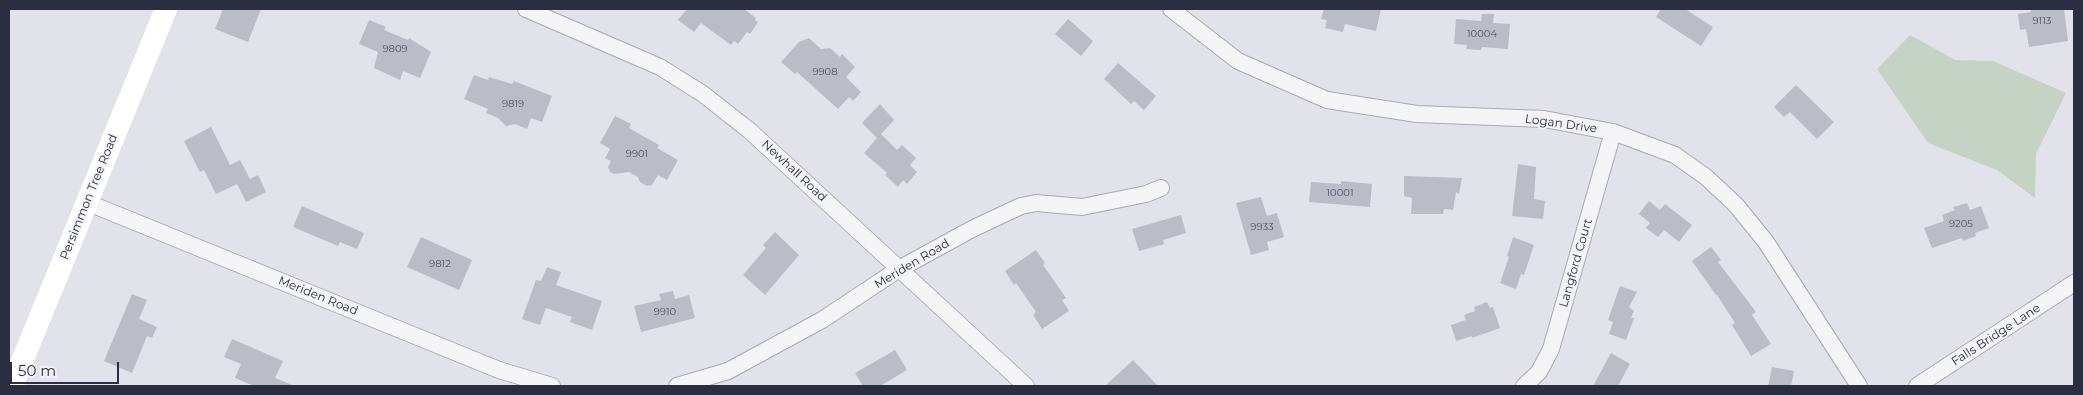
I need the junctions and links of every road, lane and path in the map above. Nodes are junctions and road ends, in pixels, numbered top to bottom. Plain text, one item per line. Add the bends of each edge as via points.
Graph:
1 (166, 9) edge
2 (526, 9) edge
3 (1171, 9) edge
4 (1613, 132) junction
5 (1161, 188) dead end
6 (86, 202) junction
7 (899, 269) junction
8 (2074, 283) edge
9 (12, 386) edge
10 (552, 386) edge
11 (677, 386) edge
12 (1026, 386) edge
13 (1524, 386) edge
14 (1859, 386) edge
15 (1917, 386) edge

1 - 6 main road, Persimmon Tree Road
2 - 7 street, Newhall Road via 660,67 702,94 750,131
3 - 4 street, Logan Drive via 1238,61 1327,100 1416,114 1544,119
4 - 13 street, Langford Court via 1551,349 1539,372
4 - 14 street, Logan Drive via 1675,155 1706,177 1736,205 1766,242
5 - 7 street, Meriden Road via 1082,207 1036,203 1021,206
6 - 9 main road, Persimmon Tree Road
6 - 10 street, Meriden Road via 499,370
7 - 11 street, Meriden Road via 822,320 728,371
7 - 12 street, Newhall Road
8 - 15 street, Falls Bridge Lane

